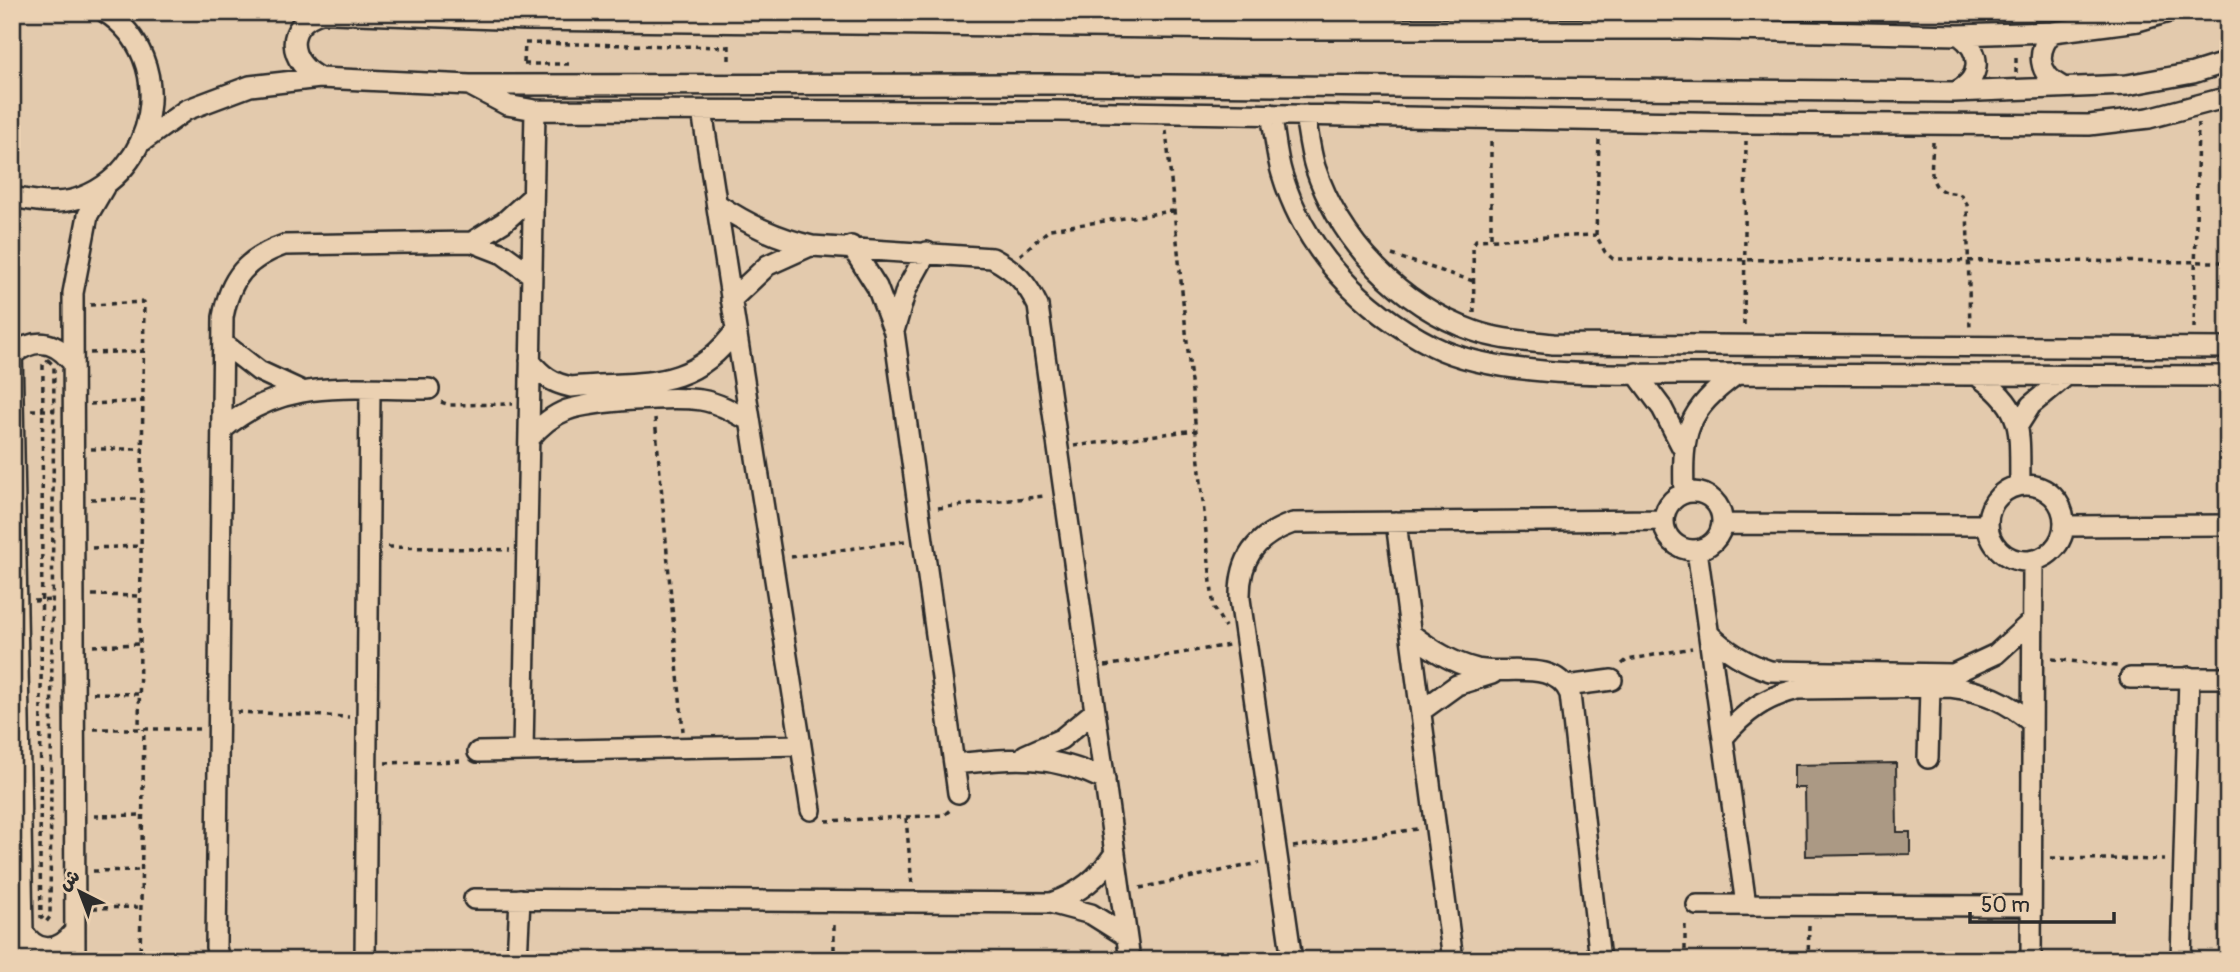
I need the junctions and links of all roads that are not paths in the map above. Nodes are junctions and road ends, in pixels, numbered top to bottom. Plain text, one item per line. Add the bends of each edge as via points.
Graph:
1 (106, 12) edge
2 (304, 12) edge
3 (1302, 12) edge
4 (1653, 12) edge
5 (2169, 12) edge
6 (322, 13) edge
7 (446, 15) edge
8 (1068, 19) edge
9 (1242, 29) junction
10 (1684, 29) junction
11 (2053, 32) junction
12 (1959, 35) junction
13 (2228, 62) edge
14 (320, 78) junction
15 (1058, 84) junction
16 (470, 85) junction
17 (2061, 86) junction
18 (1471, 88) junction
19 (1954, 92) junction
20 (2228, 97) edge
21 (535, 110) junction
22 (702, 111) junction
23 (1059, 111) junction
24 (1271, 114) junction
25 (1305, 115) junction
26 (1470, 117) junction
27 (143, 141) junction
28 (106, 184) junction
29 (533, 196) junction
30 (12, 197) edge
31 (717, 204) junction
32 (472, 242) junction
33 (812, 246) junction
34 (851, 246) junction
35 (928, 252) junction
36 (532, 275) junction
37 (731, 300) junction
38 (736, 330) junction
39 (894, 332) junction
40 (223, 343) junction
41 (2228, 348) edge
42 (13, 350) edge
43 (71, 357) junction
44 (530, 360) junction
45 (1636, 373) junction
46 (1737, 374) junction
47 (1976, 375) junction
48 (2066, 376) junction
49 (2228, 376) edge
50 (429, 389) road end
51 (300, 390) junction
52 (370, 390) junction
53 (750, 421) junction
54 (2019, 424) junction
55 (222, 430) junction
56 (529, 439) junction
57 (1682, 447) junction
58 (2020, 485) junction
59 (1684, 493) junction
60 (1664, 520) junction
61 (1396, 522) junction
62 (1722, 524) junction
63 (1988, 525) junction
64 (2228, 525) edge
65 (2064, 526) junction
66 (1697, 550) junction
67 (2033, 560) junction
68 (2032, 621) junction
69 (1411, 634) junction
70 (1709, 639) junction
71 (1500, 672) junction
72 (2189, 677) junction
73 (2130, 678) road end
74 (2228, 678) edge
75 (1612, 680) road end
76 (1566, 686) junction
77 (1930, 688) junction
78 (1095, 711) junction
79 (1421, 711) junction
80 (2032, 723) junction
81 (1723, 737) junction
82 (801, 745) junction
83 (523, 751) junction
84 (478, 752) road end
85 (1021, 757) junction
86 (1928, 758) dead end
87 (954, 764) junction
88 (1105, 780) junction
89 (958, 793) road end
90 (810, 810) road end
91 (1115, 853) junction
92 (474, 899) dead end
93 (520, 899) junction
94 (1050, 903) junction
95 (1696, 905) road end
96 (1746, 905) junction
97 (2031, 906) junction
98 (23, 931) junction
99 (73, 933) junction
100 (1126, 936) junction
101 (364, 957) edge
102 (20, 960) edge
103 (75, 960) edge
104 (219, 960) edge
105 (517, 960) edge
106 (1130, 960) edge
107 (1292, 960) edge
108 (1453, 960) edge
109 (1600, 960) edge
110 (2031, 960) edge
111 (2182, 960) edge

1 - 27 street via 138,45 150,76 152,109
2 - 6 street
3 - 9 street
4 - 10 street
5 - 11 street via 2138,21
6 - 7 street
6 - 14 street via 307,17 294,44 306,72
7 - 8 street via 728,22
8 - 9 street
9 - 10 street
10 - 12 street
11 - 12 street
11 - 17 street via 2045,40 2040,62 2051,81
12 - 19 street via 1976,52 1977,65 1974,77
13 - 17 street via 2127,85
14 - 16 street
14 - 27 street via 250,86 186,110
15 - 16 street
15 - 18 street
15 - 23 street
16 - 21 street via 494,100
17 - 19 street
18 - 19 street
18 - 26 street
20 - 26 street via 2150,118 2090,125
21 - 22 street
21 - 29 street
22 - 23 street
22 - 31 street
23 - 24 street
24 - 25 street
24 - 45 street via 1282,173 1305,229 1339,278 1384,318 1436,348 1493,366
25 - 26 street
25 - 41 street via 1320,179 1336,215 1366,258 1405,294 1475,331 1553,344
27 - 28 street via 128,165
28 - 30 street via 75,199 41,203
28 - 43 street via 88,215 79,247
29 - 32 street
29 - 36 street
31 - 33 street via 763,231
31 - 37 street
32 - 36 street via 503,254
32 - 40 street via 284,246 261,253 235,278 227,295
33 - 34 street
33 - 37 street via 768,265
34 - 35 street
34 - 39 street via 877,287
35 - 39 street via 906,290
35 - 78 street via 992,258 1012,269 1038,306
36 - 44 street
37 - 38 street
38 - 44 street via 721,351 676,379 570,387 547,379
38 - 53 street
39 - 87 street
40 - 51 street via 259,371
40 - 55 street
42 - 43 street via 43,343
42 - 98 street via 31,886
43 - 99 street via 62,496 72,549
44 - 56 street
45 - 46 street
45 - 57 street via 1662,408
46 - 47 street
46 - 57 street via 1702,405
47 - 48 street
47 - 54 street via 1994,388
48 - 49 street
48 - 54 street via 2039,397
50 - 52 street
51 - 52 street
51 - 55 street via 258,404
52 - 101 street
53 - 56 street via 727,407 701,400 654,400 569,409 547,421
53 - 82 street
54 - 58 street
55 - 104 street
56 - 83 street
57 - 59 street
58 - 63 street via 1996,499
58 - 65 street via 2046,491 2056,500
59 - 60 street via 1668,506
59 - 62 street via 1709,496 1720,508
60 - 61 street
60 - 66 street via 1665,530 1677,545
61 - 69 street
61 - 107 street via 1293,523 1273,529 1245,559 1239,579
62 - 63 street
62 - 66 street via 1716,538
63 - 67 street via 1999,550 2014,559
64 - 65 street
65 - 67 street via 2054,548
66 - 70 street
67 - 68 street
68 - 70 street via 1996,654 1953,674 1770,671 1747,663
68 - 80 street
69 - 71 street via 1453,660
69 - 79 street
70 - 81 street
71 - 76 street via 1545,671
71 - 79 street via 1457,685
72 - 73 street
72 - 74 street
72 - 111 street
75 - 76 street
76 - 109 street
77 - 80 street via 1973,690 1995,697
77 - 81 street via 1798,689 1774,695 1746,713
77 - 86 street
78 - 85 street via 1060,739
78 - 88 street
79 - 108 street
80 - 97 street
81 - 96 street
82 - 83 street
82 - 90 street
83 - 84 street
85 - 87 street
85 - 88 street via 1065,763
87 - 89 street
88 - 91 street
91 - 94 street via 1088,885
91 - 100 street
92 - 93 street
93 - 94 street
93 - 105 street
94 - 100 street via 1091,914
95 - 96 street
96 - 97 street
97 - 110 street
98 - 99 street via 28,940 47,949 58,947
98 - 102 street
99 - 103 street
100 - 106 street

